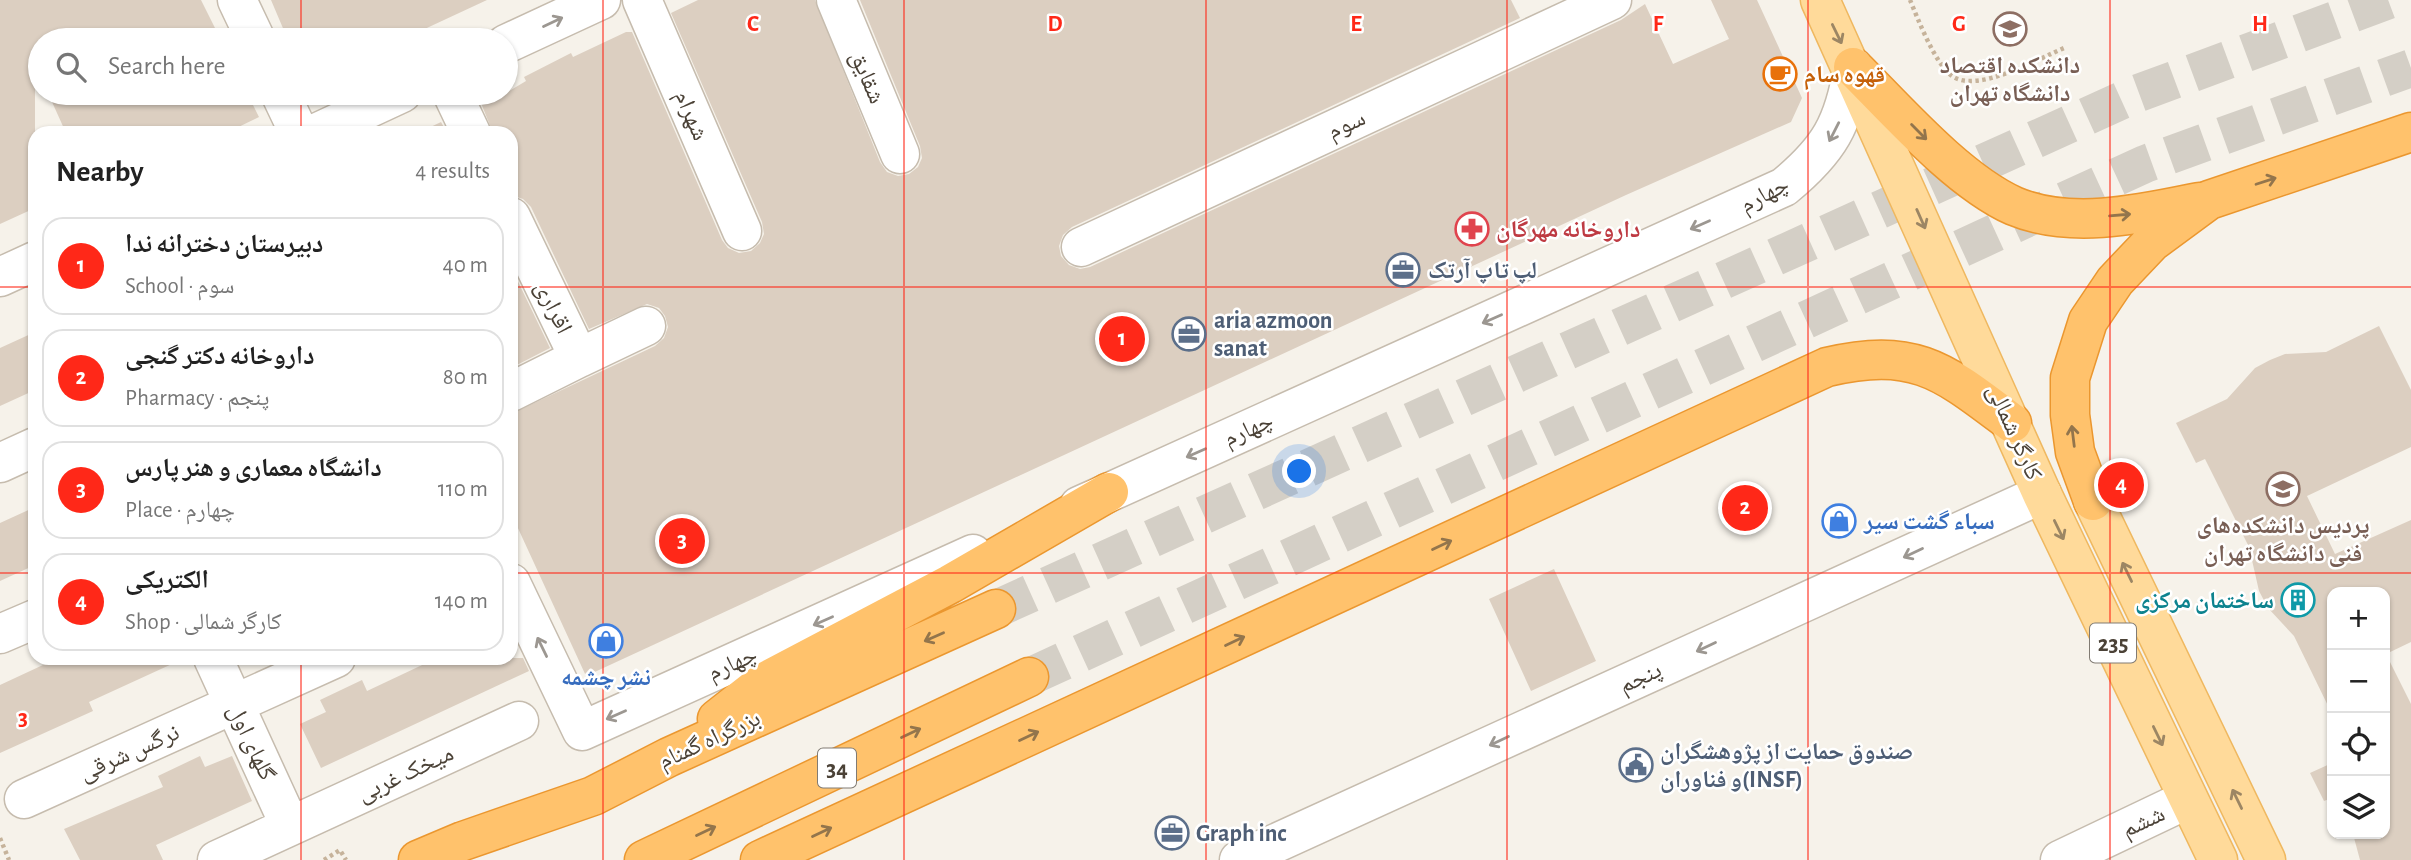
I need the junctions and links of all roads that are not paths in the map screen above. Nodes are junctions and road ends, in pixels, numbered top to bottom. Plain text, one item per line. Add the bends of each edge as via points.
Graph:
1 (237, 0) edge
2 (601, 0) edge
3 (642, 0) edge
4 (836, 0) edge
5 (1612, 0) edge
6 (1821, 0) edge
7 (250, 28) edge
8 (518, 38) edge
9 (1853, 67) junction
10 (286, 105) edge
11 (376, 105) edge
12 (458, 105) edge
13 (296, 126) edge
14 (331, 126) edge
15 (468, 126) edge
16 (2411, 132) edge
17 (900, 154) dead end
18 (2209, 200) junction
19 (742, 230) dead end
20 (518, 232) edge
21 (1081, 247) dead end
22 (646, 326) dead end
23 (579, 358) junction
24 (518, 388) edge
25 (2012, 423) junction
26 (28, 450) edge
27 (0, 463) edge
28 (1109, 492) junction
29 (2042, 494) junction
30 (2093, 500) joint
31 (518, 598) edge
32 (996, 609) tunnel mouth
33 (28, 622) edge
34 (0, 634) edge
35 (216, 665) edge
36 (322, 665) edge
37 (1029, 677) tunnel mouth
38 (235, 705) junction
39 (519, 721) dead end
40 (669, 757) junction
41 (593, 796) junction
42 (24, 799) dead end
43 (2188, 799) junction
44 (290, 826) junction
45 (217, 860) edge
46 (418, 860) edge
47 (474, 860) edge
48 (644, 860) edge
49 (760, 860) edge
50 (1239, 860) edge
51 (2060, 860) edge
52 (2218, 860) edge
53 (2266, 860) edge

1 - 7 street
8 -> 2 street
3 - 19 street, شهرام
4 - 17 street, شقایق
5 - 21 street, سوم
6 -> 9 main road, کارگر شمالی / 235
9 -> 18 highway via 1928,142 1980,185 2017,207 2081,218 2143,213
9 -> 25 main road, کارگر شمالی / 235
9 -> 28 street, چهارم via 1846,107 1833,136 1811,165 1784,187
10 - 13 street
11 - 14 street
12 - 15 street
18 -> 16 highway
30 -> 18 highway via 2074,452 2070,415 2070,377 2088,321 2115,281 2143,252
20 - 23 street, اقراری
22 - 23 street, اقراری
23 - 24 street, اقراری
25 - 29 main road, کارگر شمالی / 235
49 -> 25 highway via 1827,367 1877,359 1914,362 1954,380
26 - 27 street
28 -> 31 street, چهارم via 582,731
28 - 40 highway via 950,584 764,682
29 -> 43 main road, کارگر شمالی / 235
29 -> 50 street, پنجم
53 -> 30 main road, 235
32 -> 40 highway, بزرگراه گمنام
33 - 34 street
35 - 38 street, گلهای اول
36 - 38 street, نرگس شرقی
48 -> 37 highway, 34
38 - 42 street, نرگس شرقی
38 - 44 street, گلهای اول
39 - 44 street, میخک غربی
40 - 41 highway, بزرگراه گمنام
41 - 46 highway, بزرگراه گمنام
41 - 47 highway
43 - 51 street, ششم
43 - 52 main road, کارگر شمالی / 235
44 - 45 street, میخک غربی

